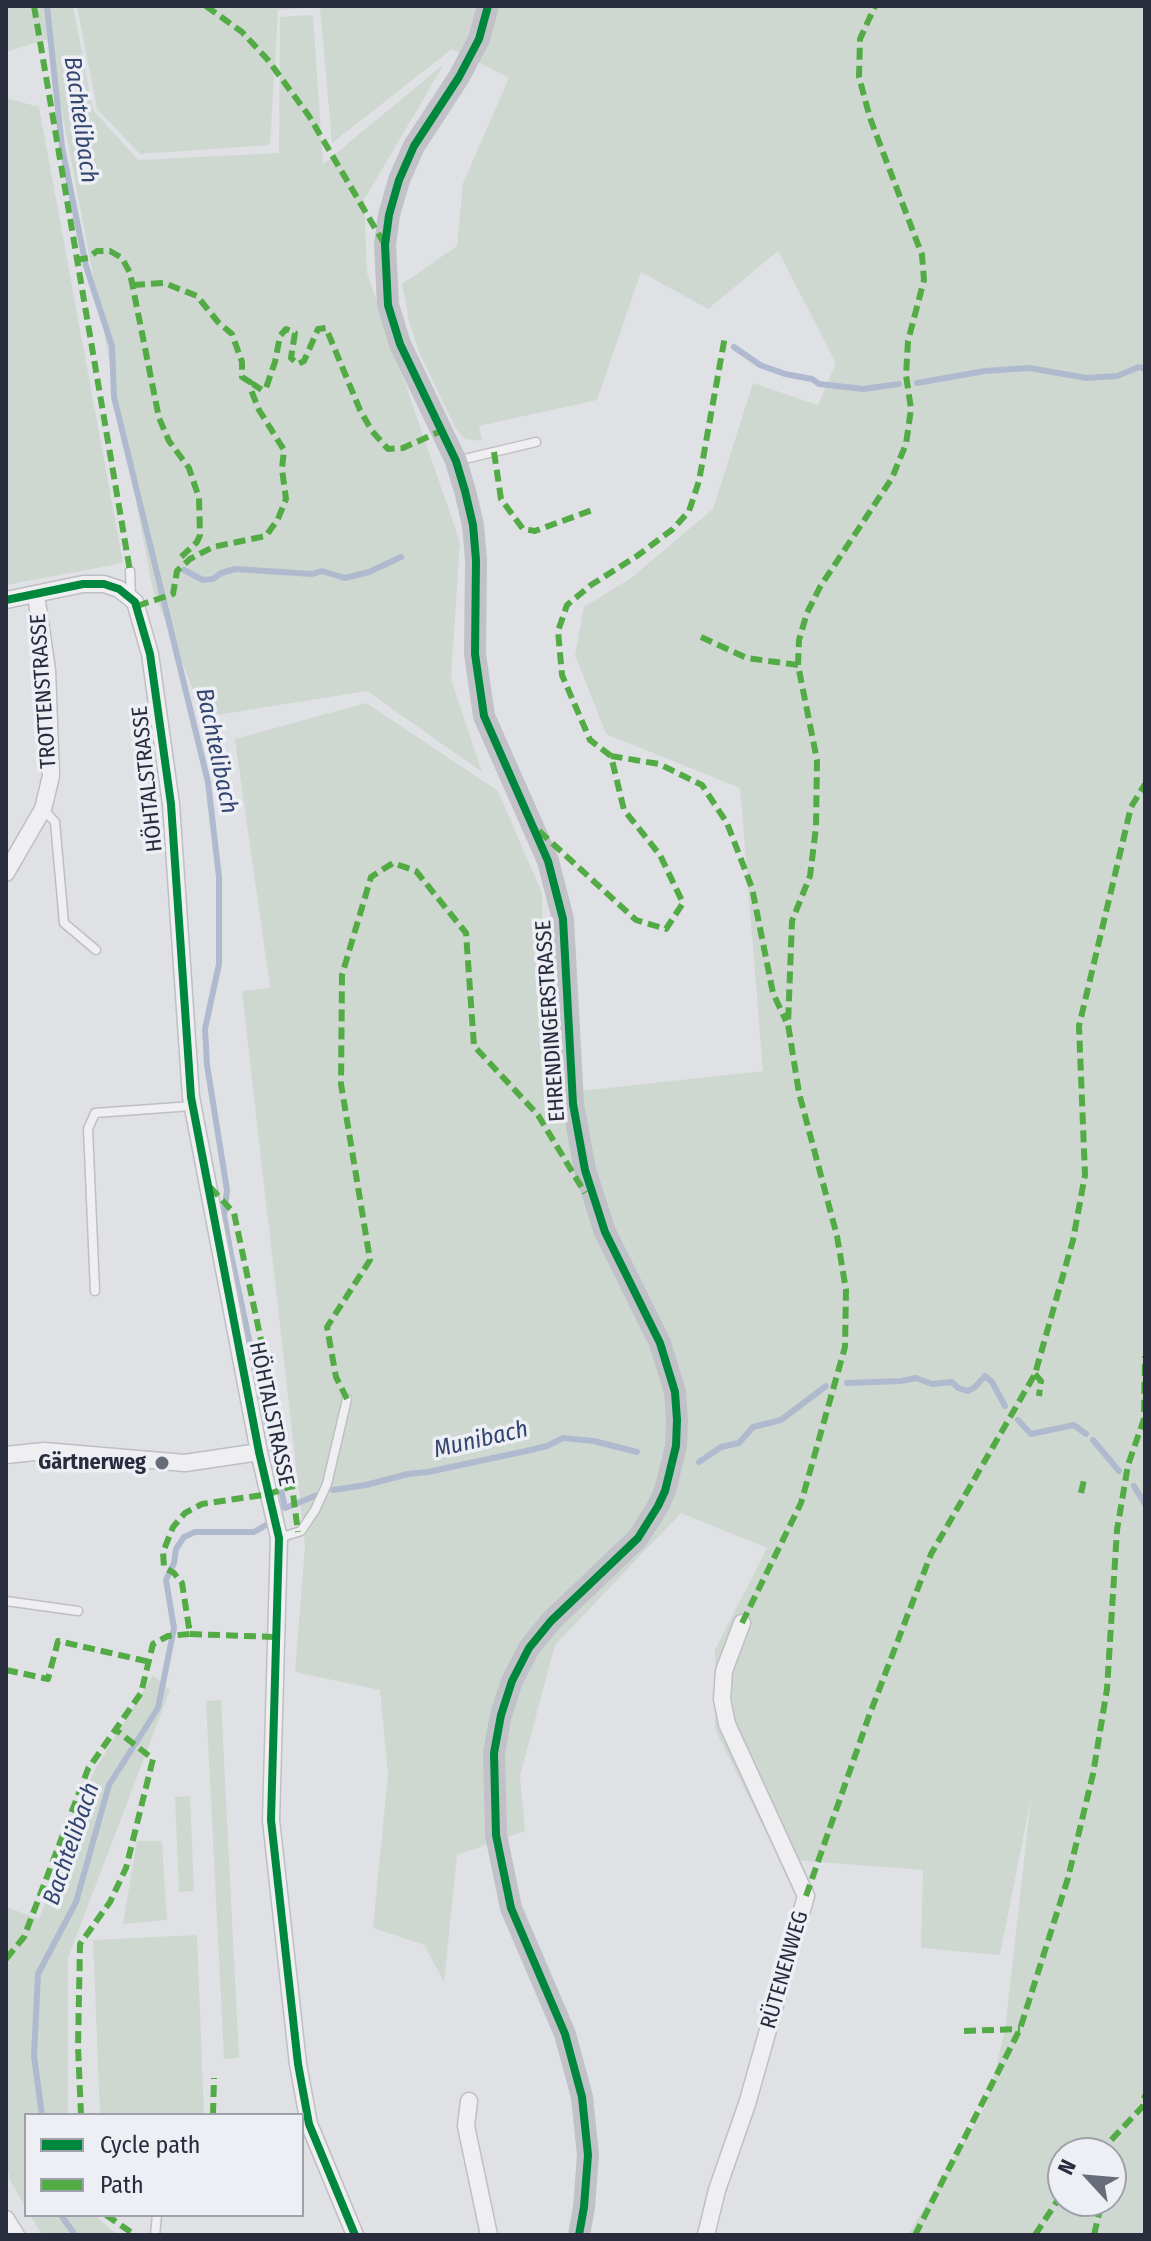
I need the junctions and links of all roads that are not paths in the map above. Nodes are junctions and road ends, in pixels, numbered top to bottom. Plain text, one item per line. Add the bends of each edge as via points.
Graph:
1 (488, 6) edge
2 (536, 442) dead end
3 (456, 461) junction
4 (130, 571) dead end
5 (36, 595) junction
6 (131, 597) junction
7 (6, 600) edge
8 (43, 809) junction
9 (6, 873) edge
10 (96, 950) dead end
11 (192, 1106) junction
12 (95, 1291) dead end
13 (347, 1399) dead end
14 (259, 1452) junction
15 (6, 1455) edge
16 (279, 1538) junction
17 (6, 1601) edge
18 (78, 1611) dead end
19 (742, 1623) dead end
20 (469, 2101) dead end
21 (6, 2219) edge
22 (16, 2235) edge
23 (355, 2235) edge
24 (489, 2235) edge
25 (579, 2235) edge
26 (706, 2235) edge

1 - 3 main road, EHRENDINGERSTRASSE via 479,39 399,180 385,245 388,305 400,344
2 - 3 lane
3 - 25 main road, EHRENDINGERSTRASSE via 473,525 475,654 484,716 548,861 563,919 573,1104 585,1170 605,1232 660,1343 675,1392 677,1420 676,1446 658,1506 638,1538 529,1648 508,1692 494,1753 496,1835 511,1908 565,2034 582,2097 588,2155
4 - 6 lane, HÖHTALSTRASSE
5 - 6 street, TROTTENSTRASSE via 104,584
5 - 7 street, TROTTENSTRASSE
5 - 8 street, TROTTENSTRASSE via 51,729 51,776
6 - 11 street, HÖHTALSTRASSE via 150,654 171,804
8 - 9 street, TROTTENSTRASSE
8 - 10 lane via 55,822 64,923
11 - 12 lane via 95,1113 88,1129
11 - 14 street, HÖHTALSTRASSE
13 - 16 lane via 327,1484 315,1510 301,1531
14 - 15 street via 185,1463 44,1451
14 - 16 street, HÖHTALSTRASSE
16 - 23 street, HÖHTALSTRASSE via 271,1820 309,2124
17 - 18 lane
19 - 26 street, RÜTENENWEG via 724,1671 727,1724 806,1896
20 - 24 street via 466,2126
21 - 22 street

